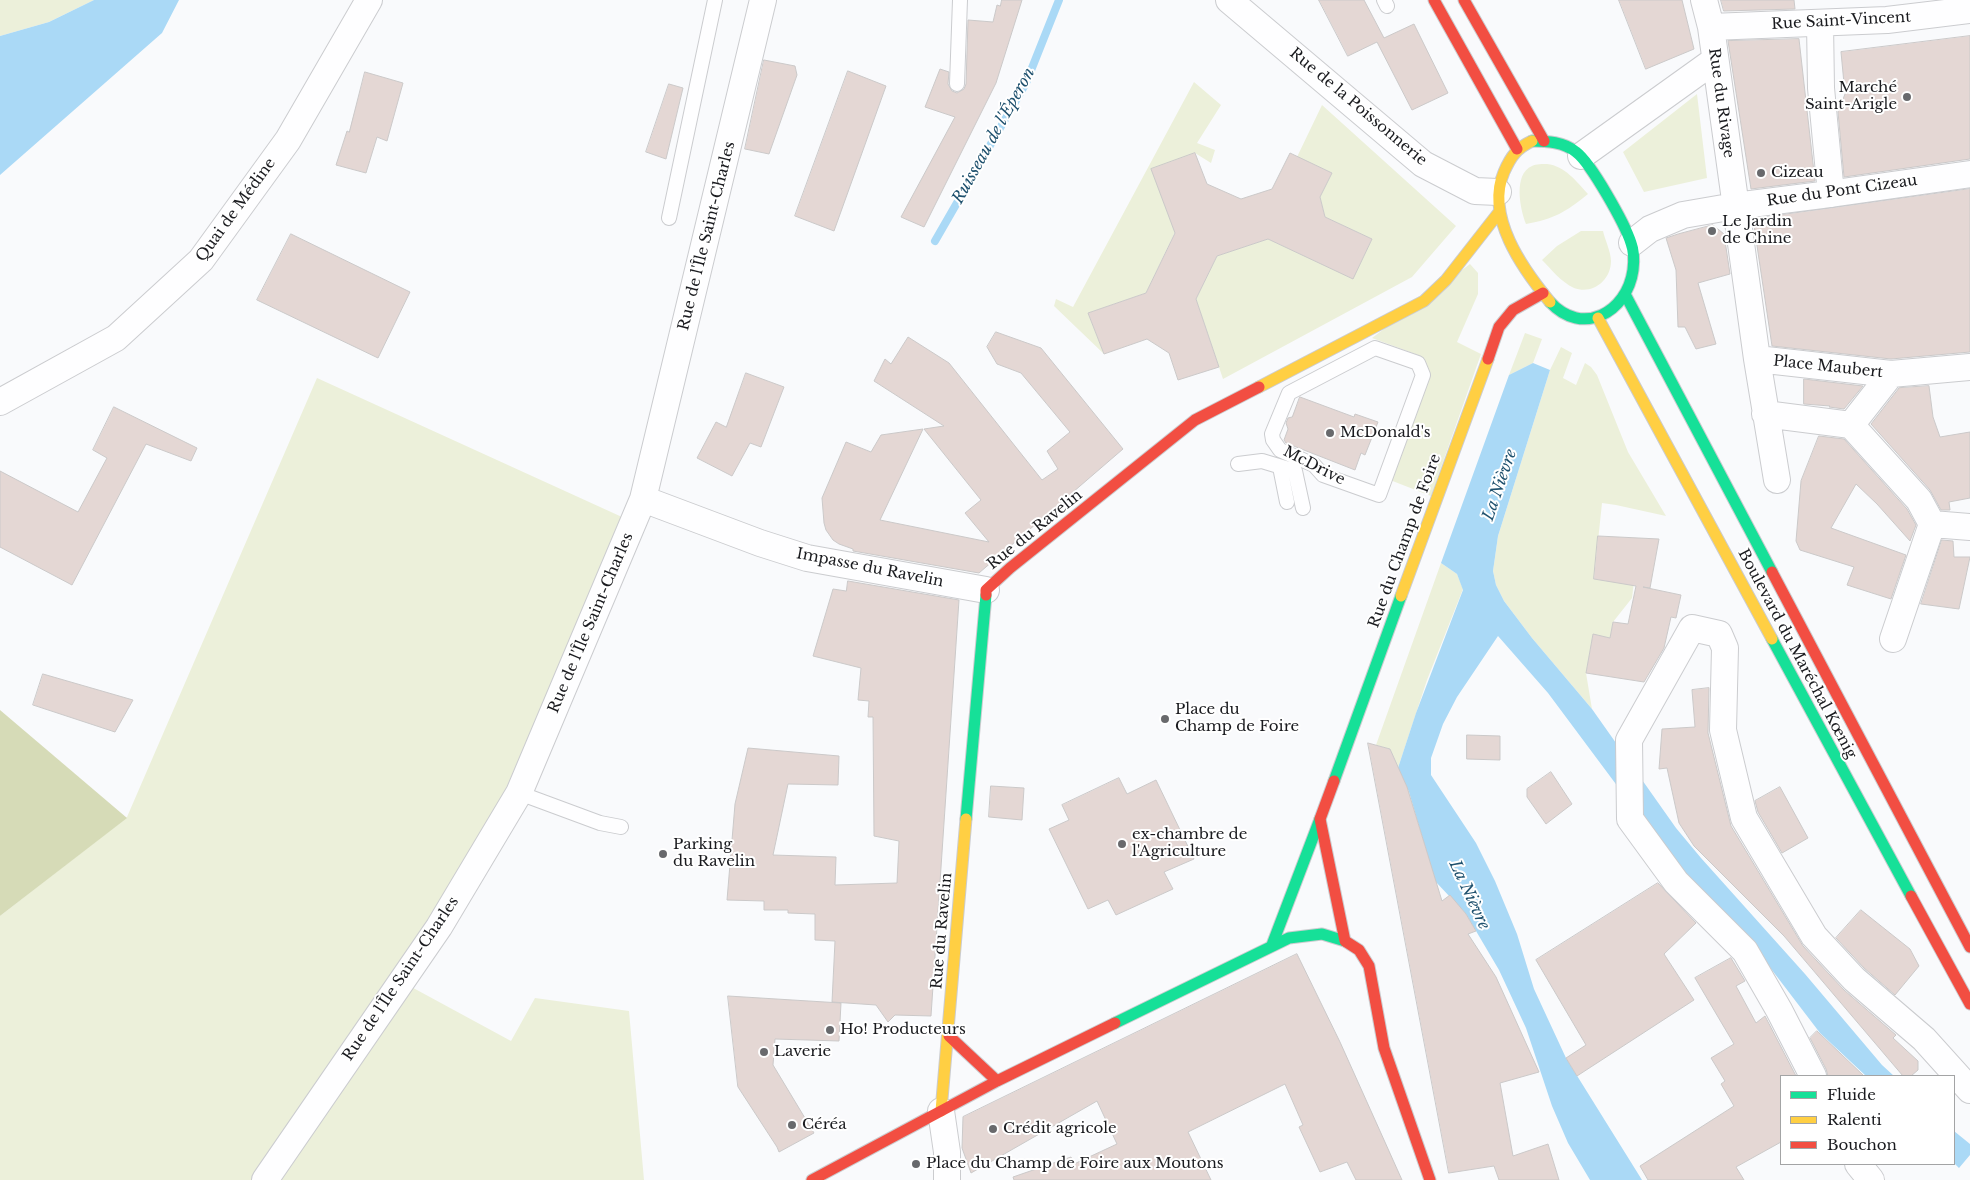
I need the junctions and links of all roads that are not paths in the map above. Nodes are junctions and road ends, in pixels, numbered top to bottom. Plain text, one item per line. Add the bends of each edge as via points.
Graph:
1 (369, 0) edge
2 (715, 0) edge
3 (763, 0) edge
4 (960, 0) edge
5 (1229, 0) edge
6 (1434, 0) edge
7 (1464, 0) edge
8 (1704, 0) edge
9 (1970, 10) edge
10 (1820, 23) junction
11 (1711, 27) junction
12 (1715, 60) junction
13 (957, 84) dead end
14 (1544, 141) junction
15 (1517, 149) junction
16 (1581, 156) junction
17 (1970, 174) edge
18 (1831, 194) junction
19 (1499, 202) junction
20 (1735, 206) junction
21 (668, 218) dead end
22 (1632, 243) junction
23 (1543, 292) junction
24 (1626, 296) junction
25 (1598, 318) junction
26 (1376, 348) joint
27 (1757, 359) junction
28 (1970, 367) edge
29 (1891, 374) junction
30 (0, 402) edge
31 (1765, 414) junction
32 (1851, 425) junction
33 (1238, 464) dead end
34 (1280, 466) junction
35 (1777, 480) dead end
36 (643, 499) junction
37 (1287, 502) dead end
38 (1303, 508) dead end
39 (1932, 524) junction
40 (1970, 526) edge
41 (986, 590) junction
42 (1893, 639) dead end
43 (519, 793) junction
44 (1320, 819) junction
45 (621, 827) dead end
46 (1345, 941) junction
47 (1272, 945) junction
48 (1970, 947) edge
49 (1970, 1004) edge
50 (948, 1036) junction
51 (1812, 1075) edge
52 (997, 1082) junction
53 (1970, 1090) edge
54 (941, 1111) junction
55 (1859, 1165) edge
56 (265, 1180) edge
57 (812, 1180) edge
58 (947, 1180) edge
59 (1430, 1180) edge
60 (1871, 1180) edge

1 - 30 street, Quai de Médine via 288,140 201,260 116,338
2 - 21 lane
3 - 36 street, Rue de l'Île Saint-Charles
4 - 13 lane
5 - 19 street, Rue de la Poissonnerie via 1423,164
6 - 15 main road
7 - 14 main road
8 - 11 street, Rue du Rivage
9 - 10 street, Rue Saint-Vincent via 1887,20
10 - 11 street, Rue Saint-Vincent
10 - 18 street via 1821,88
11 - 12 street, Rue du Rivage
12 - 16 street
12 - 20 street, Rue du Rivage
14 - 15 main road via 1532,141
14 - 16 main road via 1564,145
15 - 19 main road via 1504,170
16 - 22 main road
17 - 18 street, Rue du Pont Cizeau
18 - 20 street, Rue du Pont Cizeau
19 - 23 main road via 1516,253
19 - 41 main road, Rue du Ravelin via 1446,280 1424,302 1195,420
20 - 22 street, Rue du Pont Cizeau via 1683,215 1650,229
20 - 27 street, Rue du Rivage
22 - 24 main road via 1633,270
23 - 25 main road via 1556,308 1575,317
23 - 44 main road, Rue du Champ de Foire via 1513,310 1499,326
24 - 25 main road via 1617,307
24 - 48 main road, Boulevard du Maréchal Kœnig
25 - 49 main road, Boulevard du Maréchal Kœnig
26 - 26 lane, McDrive via 1289,393 1272,434 1280,450 1314,465 1324,475 1378,495 1423,375 1418,363
27 - 29 street, Place Maubert
27 - 31 street, Rue du Rivage
28 - 29 street
29 - 32 street, Place Maubert
31 - 32 street
31 - 35 street
32 - 39 street via 1920,500
33 - 34 lane via 1262,461
34 - 37 lane
34 - 38 lane via 1295,471
36 - 41 street, Impasse du Ravelin via 807,558
36 - 43 street, Rue de l'Île Saint-Charles
39 - 40 street
39 - 42 street
41 - 50 main road, Rue du Ravelin
43 - 45 lane via 600,824
43 - 56 street, Rue de l'Île Saint-Charles via 439,927
44 - 46 main road
44 - 47 main road, Rue du Champ de Foire
46 - 47 main road via 1322,934 1289,938
46 - 59 main road via 1359,950 1369,966 1384,1048
47 - 52 main road
50 - 52 main road
50 - 54 main road, Rue du Ravelin
51 - 53 street via 1745,951 1676,882 1630,819 1629,740 1692,628 1719,634 1725,648 1723,730 1744,818 1814,936 1854,980 1924,1039
52 - 54 main road
54 - 57 main road
54 - 58 street
55 - 60 street

